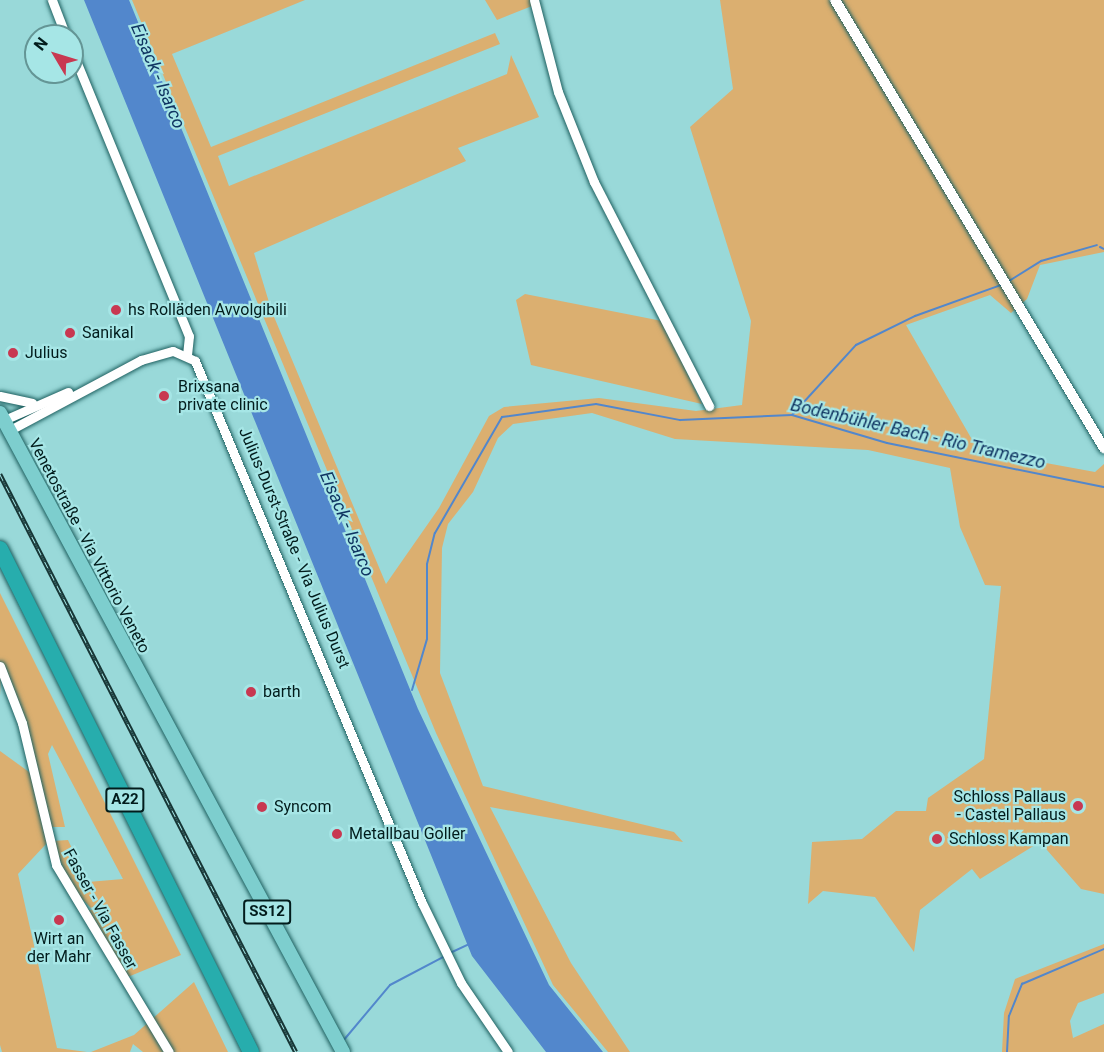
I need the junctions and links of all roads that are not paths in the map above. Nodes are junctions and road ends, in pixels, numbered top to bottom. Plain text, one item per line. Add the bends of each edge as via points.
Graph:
1 (52, 0) edge
2 (534, 0) edge
3 (835, 0) edge
4 (61, 24) edge
5 (84, 80) edge
6 (187, 355) junction
7 (79, 389) junction
8 (0, 396) edge
9 (37, 402) junction
10 (709, 406) dead end
11 (4, 421) edge
12 (1104, 448) edge
13 (0, 549) edge
14 (0, 573) edge
15 (0, 666) edge
16 (340, 1047) edge
17 (169, 1052) edge
18 (238, 1052) edge
19 (251, 1052) edge
20 (508, 1052) edge

1 - 4 street
2 - 10 street via 558,92 594,182
3 - 12 street
5 - 6 street via 189,336
6 - 7 street via 159,353
6 - 20 street, Julius-Durst-Straße - Via Julius Durst via 201,368 215,399 443,950
7 - 9 street
7 - 11 street
8 - 9 street via 22,404
9 - 11 street
11 - 16 main road, Venetostraße - Via Vittorio Veneto / SS12
13 - 19 highway, A22
14 - 18 highway, A22
15 - 17 street, Fasser - Via Fasser via 22,723 56,864

